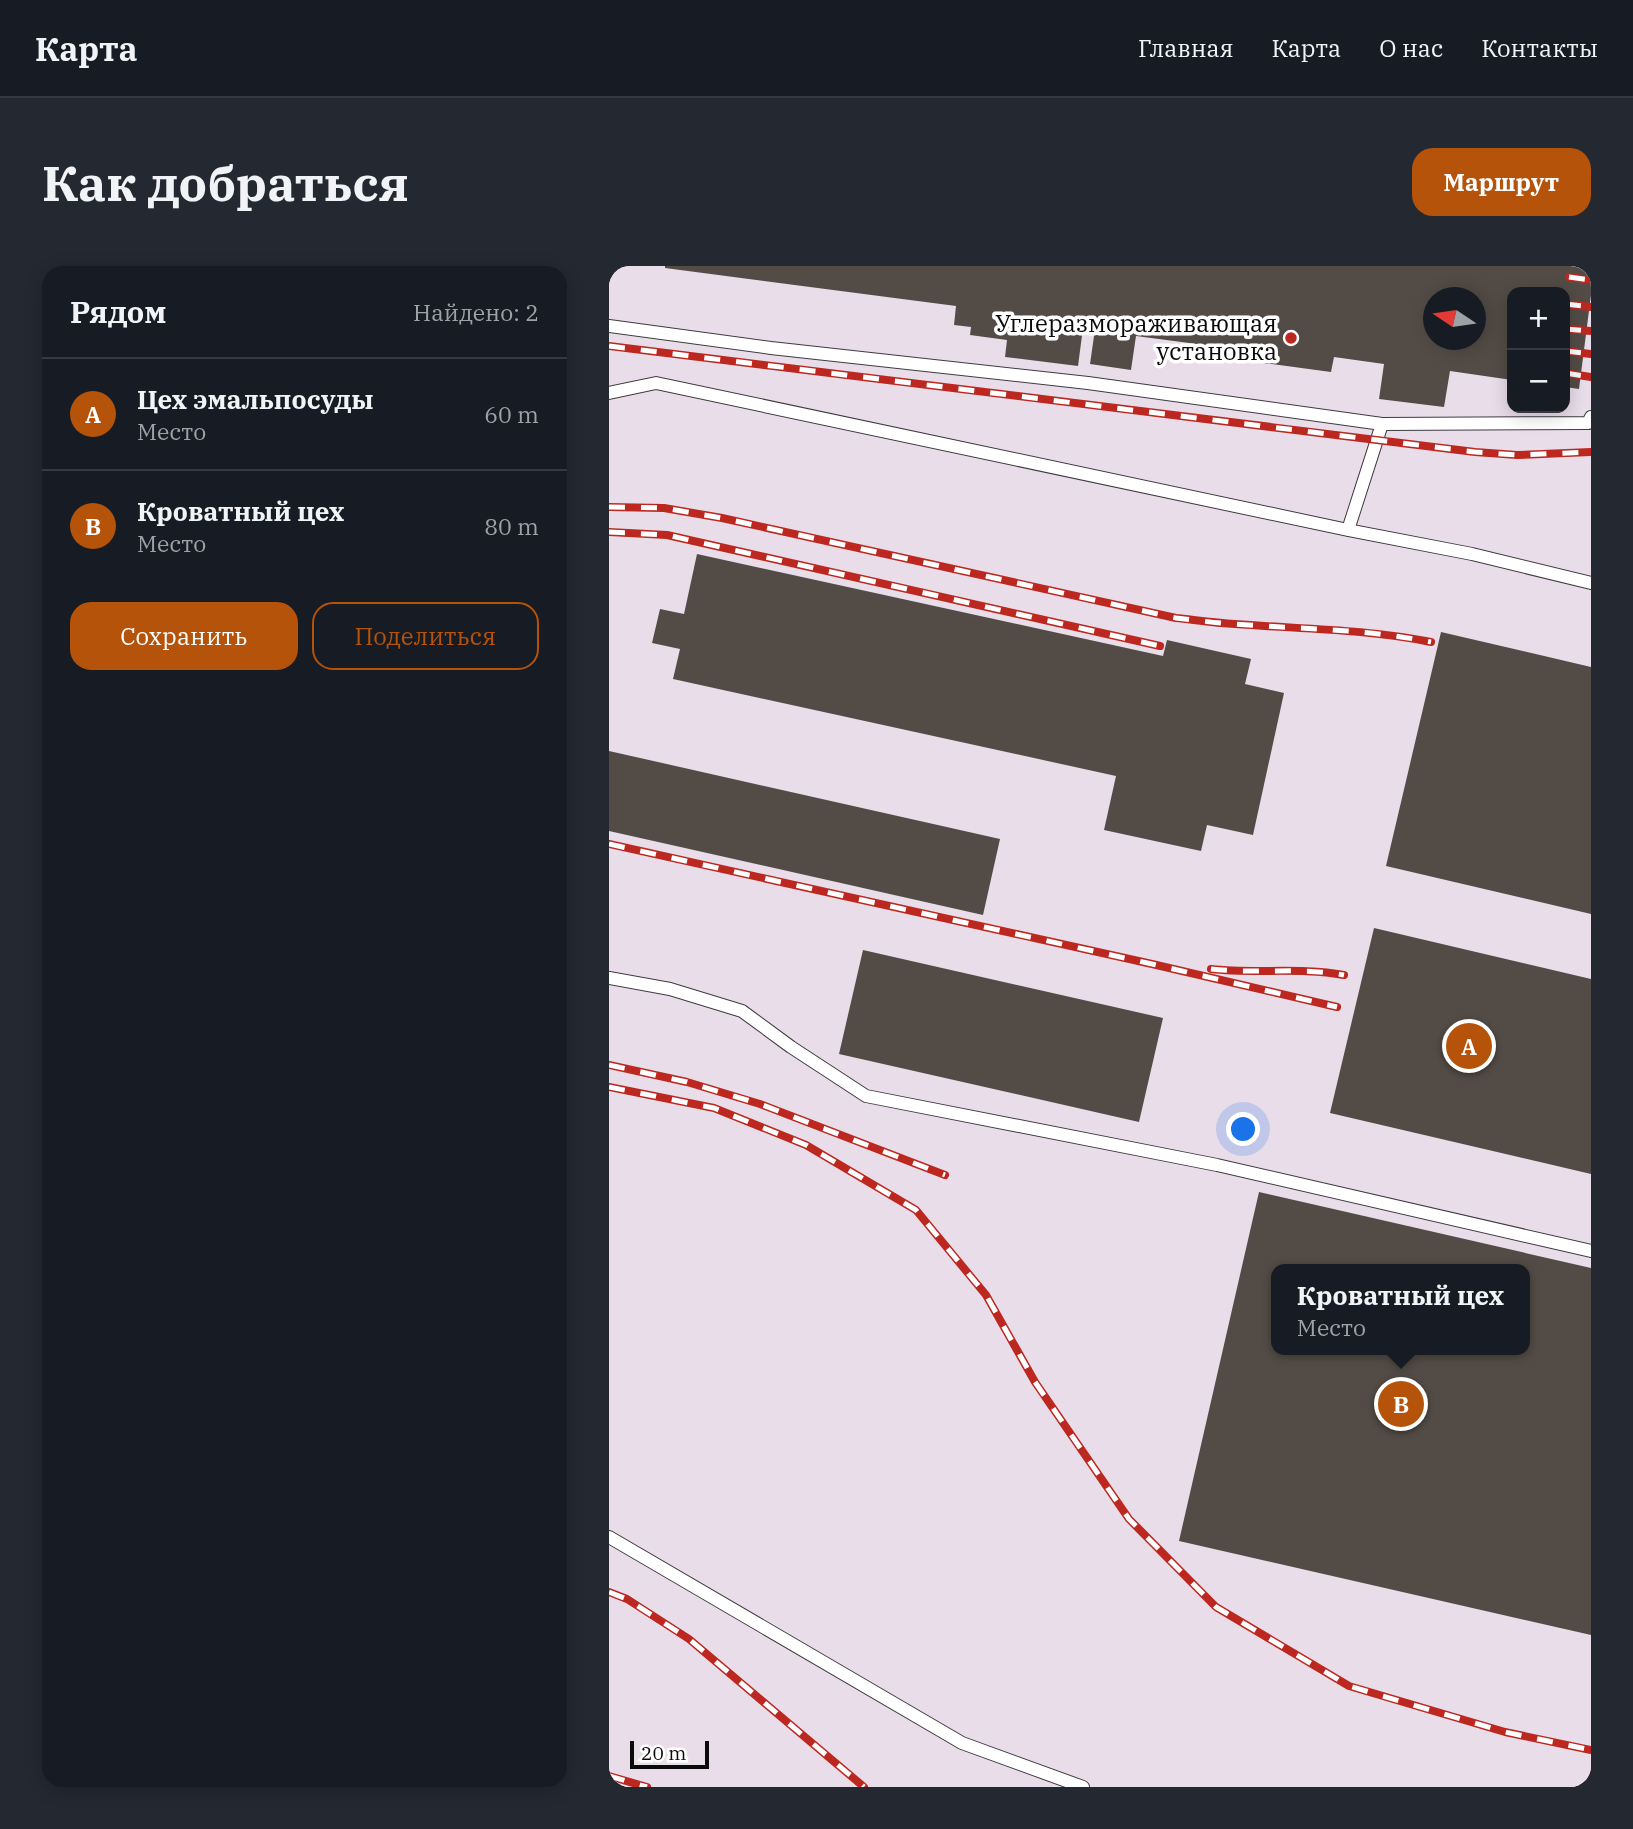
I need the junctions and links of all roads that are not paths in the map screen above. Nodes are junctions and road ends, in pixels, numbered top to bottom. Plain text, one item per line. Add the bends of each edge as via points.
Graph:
1 (609, 326) edge
2 (609, 393) edge
3 (1591, 417) edge
4 (1382, 424) junction
5 (1348, 530) junction
6 (1591, 583) edge
7 (609, 978) edge
8 (1591, 1251) edge
9 (609, 1537) edge
10 (1083, 1787) edge

1 - 4 lane via 1088,383
2 - 5 lane via 656,383
3 - 4 lane via 1588,423
4 - 5 lane
5 - 6 lane
7 - 8 lane via 670,989 742,1011 866,1096 1217,1165
9 - 10 lane via 962,1743

